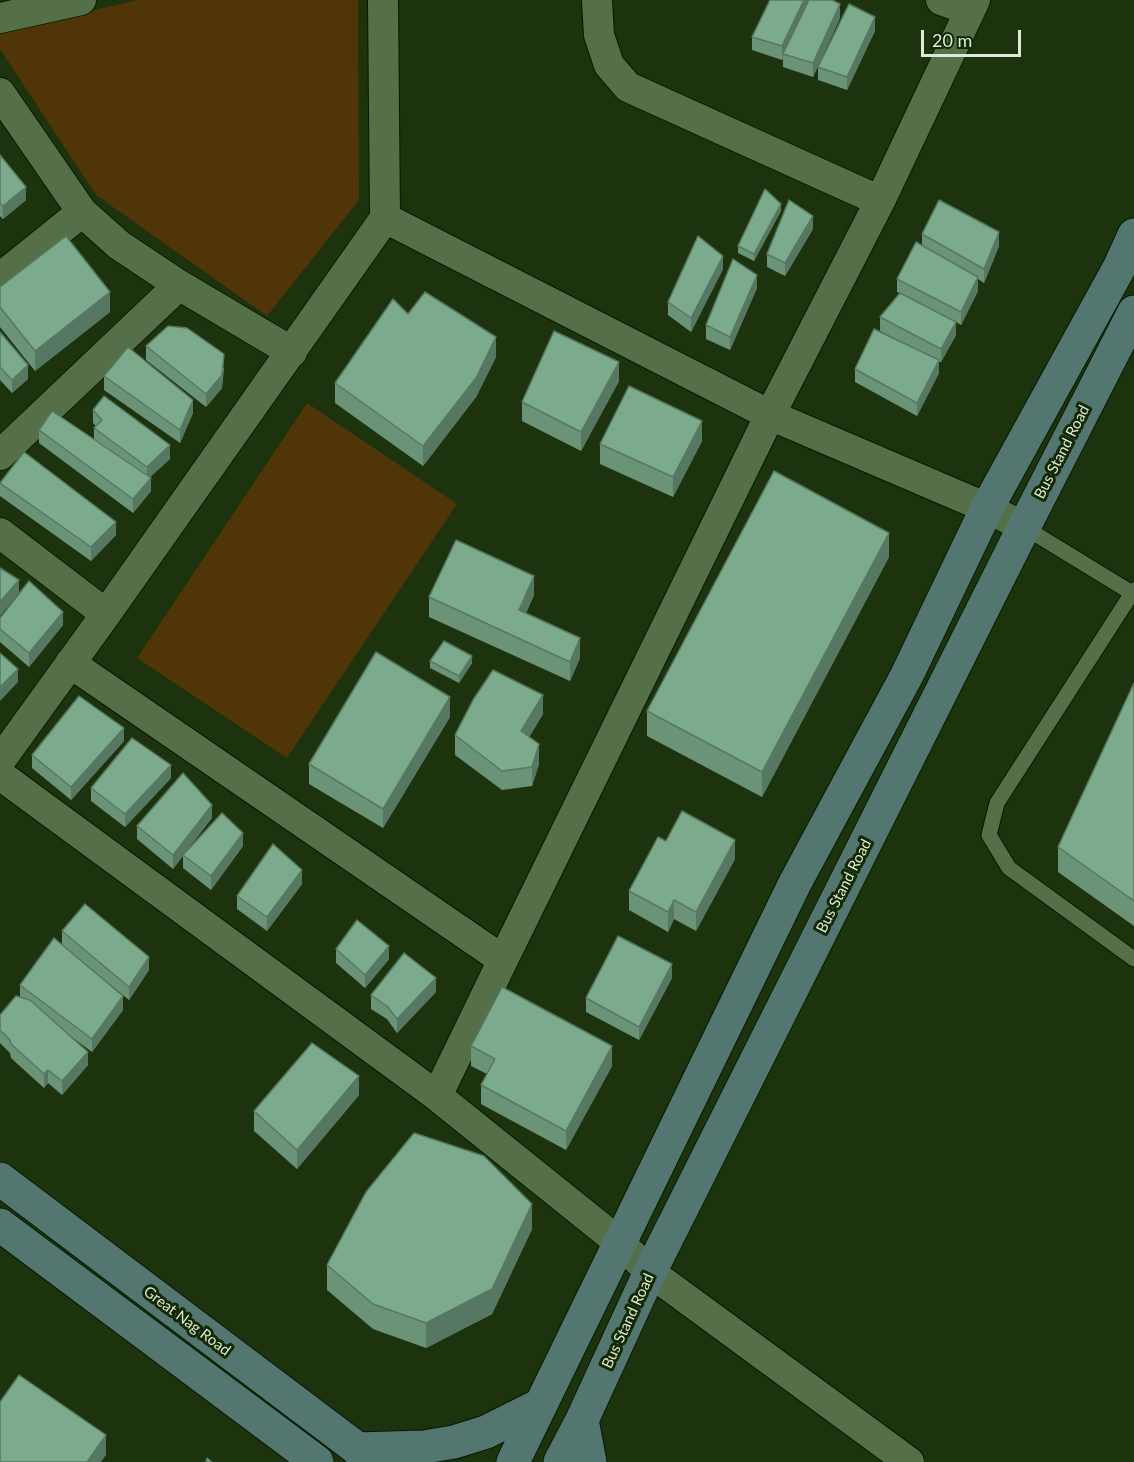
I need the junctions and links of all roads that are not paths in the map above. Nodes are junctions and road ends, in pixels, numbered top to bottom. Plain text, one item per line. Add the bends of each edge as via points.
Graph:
1 (81, 0) edge
2 (383, 0) edge
3 (597, 0) edge
4 (941, 0) edge
5 (973, 5) edge
6 (0, 18) edge
7 (0, 93) edge
8 (880, 201) junction
9 (82, 212) junction
10 (386, 218) junction
11 (1134, 235) edge
12 (0, 278) edge
13 (179, 285) junction
14 (1134, 312) edge
15 (292, 352) junction
16 (770, 415) junction
17 (0, 455) edge
18 (987, 508) junction
19 (1024, 526) junction
20 (0, 533) edge
21 (1133, 591) edge
22 (106, 614) junction
23 (70, 663) junction
24 (0, 761) edge
25 (0, 776) edge
26 (1134, 959) edge
27 (502, 960) junction
28 (437, 1096) junction
29 (0, 1179) edge
30 (0, 1225) edge
31 (620, 1243) junction
32 (650, 1272) junction
33 (540, 1405) junction
34 (582, 1420) junction
35 (366, 1455) edge
36 (317, 1462) edge
37 (513, 1462) edge
38 (560, 1462) edge
39 (590, 1462) edge
40 (909, 1462) edge

1 - 6 street
2 - 10 street
3 - 8 street via 599,35 609,65 628,87
4 - 5 street
5 - 8 street
7 - 9 street
8 - 16 street
9 - 12 street
9 - 13 street via 119,245
10 - 15 street
10 - 16 street
11 - 18 main road
13 - 15 street
13 - 17 street
14 - 19 main road, Bus Stand Road
15 - 22 street
16 - 18 street
16 - 27 street
18 - 19 street
18 - 31 main road via 907,675 795,884
19 - 21 lane
19 - 32 main road, Bus Stand Road
20 - 22 street
21 - 26 lane via 997,804 989,835 1010,868
22 - 23 street
23 - 24 street
23 - 27 street
25 - 28 street
27 - 28 street
28 - 31 street
29 - 35 main road, Great Nag Road
30 - 36 main road
31 - 32 street
31 - 33 main road
32 - 34 main road, Bus Stand Road
32 - 40 street
33 - 35 main road via 486,1432 454,1442
33 - 37 main road
34 - 38 main road, Bus Stand Road
34 - 39 main road

